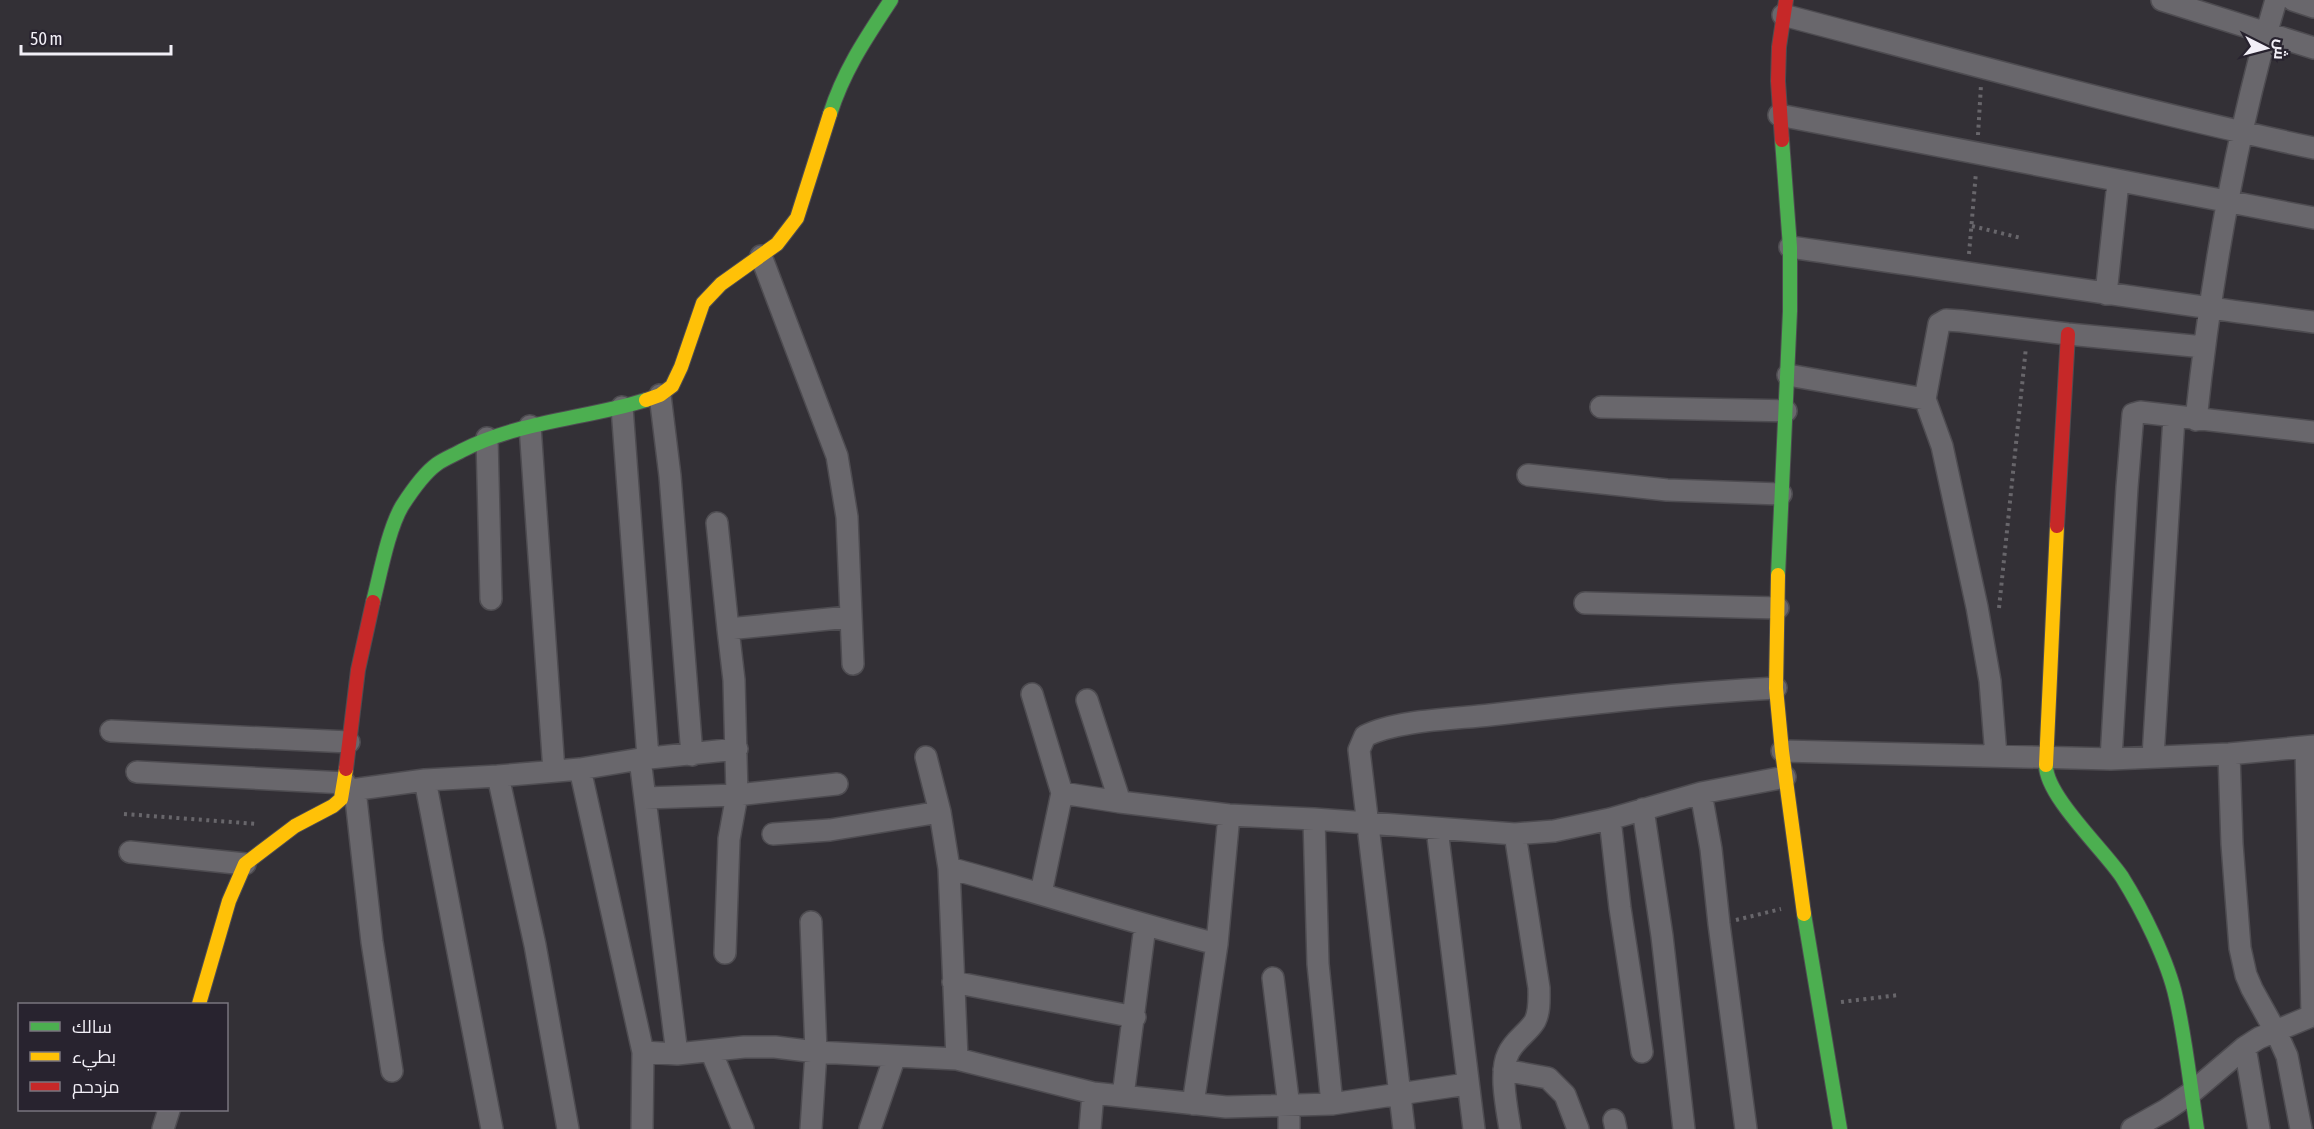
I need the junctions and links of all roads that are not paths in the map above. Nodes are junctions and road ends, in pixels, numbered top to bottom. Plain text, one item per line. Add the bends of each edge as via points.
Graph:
1 (891, 0) edge
2 (2162, 0) edge
3 (2276, 0) edge
4 (2293, 0) edge
5 (2314, 7) edge
6 (1784, 8) edge
7 (2266, 33) junction
8 (2314, 48) edge
9 (1779, 116) junction
10 (2242, 133) junction
11 (2314, 148) edge
12 (2118, 182) junction
13 (2227, 203) junction
14 (2314, 218) edge
15 (1790, 247) junction
16 (761, 256) junction
17 (2106, 294) junction
18 (2210, 309) junction
19 (2314, 322) edge
20 (2068, 334) junction
21 (2204, 347) junction
22 (1788, 375) junction
23 (660, 395) junction
24 (1925, 399) junction
25 (622, 407) junction
26 (1601, 407) dead end
27 (1786, 411) junction
28 (2174, 417) junction
29 (2196, 420) junction
30 (530, 426) junction
31 (2314, 432) edge
32 (487, 438) junction
33 (1528, 475) dead end
34 (1781, 494) junction
35 (717, 524) dead end
36 (491, 599) dead end
37 (1585, 603) dead end
38 (1778, 608) junction
39 (849, 617) junction
40 (728, 629) junction
41 (853, 664) dead end
42 (1776, 688) junction
43 (1032, 694) dead end
44 (1087, 700) dead end
45 (111, 731) dead end
46 (350, 742) junction
47 (2310, 747) edge
48 (737, 749) junction
49 (1782, 751) junction
50 (692, 754) junction
51 (2229, 754) junction
52 (1996, 756) junction
53 (2046, 756) junction
54 (2153, 757) junction
55 (644, 758) junction
56 (926, 758) dead end
57 (2111, 759) junction
58 (580, 769) junction
59 (554, 771) junction
60 (137, 772) dead end
61 (498, 776) junction
62 (1785, 777) junction
63 (425, 780) junction
64 (837, 784) dead end
65 (348, 788) junction
66 (1062, 793) junction
67 (1701, 793) junction
68 (737, 795) junction
69 (645, 798) junction
70 (1120, 802) junction
71 (1643, 808) junction
72 (940, 812) junction
73 (1229, 815) junction
74 (1314, 819) junction
75 (1610, 819) junction
76 (1367, 824) junction
77 (1437, 829) junction
78 (773, 834) dead end
79 (1515, 834) junction
80 (130, 852) dead end
81 (245, 864) junction
82 (949, 868) junction
83 (1041, 893) junction
84 (811, 922) dead end
85 (1145, 926) junction
86 (1216, 944) junction
87 (725, 953) dead end
88 (1273, 978) dead end
89 (953, 982) junction
90 (200, 1003) edge
91 (2313, 1015) edge
92 (1135, 1017) junction
93 (2275, 1029) junction
94 (2245, 1047) junction
95 (711, 1051) junction
96 (643, 1052) junction
97 (816, 1052) junction
98 (1642, 1053) dead end
99 (677, 1054) junction
100 (896, 1056) junction
101 (957, 1059) junction
102 (1504, 1070) junction
103 (392, 1071) dead end
104 (1467, 1084) junction
105 (1093, 1093) junction
106 (2190, 1093) junction
107 (1399, 1095) junction
108 (1123, 1096) junction
109 (1193, 1104) junction
110 (1332, 1104) junction
111 (1289, 1107) junction
112 (169, 1111) edge
113 (164, 1129) edge
114 (492, 1129) edge
115 (568, 1129) edge
116 (642, 1129) edge
117 (743, 1129) edge
118 (811, 1129) edge
119 (870, 1129) edge
120 (1090, 1129) edge
121 (1289, 1129) edge
122 (1404, 1129) edge
123 (1474, 1129) edge
124 (1509, 1129) edge
125 (1578, 1129) edge
126 (1684, 1129) edge
127 (1746, 1129) edge
128 (1840, 1129) edge
129 (2132, 1129) edge
130 (2197, 1129) edge
131 (2259, 1129) edge
132 (2301, 1129) edge

1 - 16 street via 840,84 797,218 788,232
2 - 7 street
3 - 7 street
4 - 5 street
6 - 9 street via 1779,47
6 - 10 street via 1982,66
7 - 8 street
7 - 10 street
9 - 12 street
9 - 15 street
10 - 11 street
10 - 13 street
12 - 13 street
12 - 17 street
13 - 14 street
13 - 18 street
15 - 17 street
15 - 22 street
16 - 23 street via 721,284 703,303 681,367 672,386
16 - 39 street via 837,456 847,517
17 - 18 street
18 - 19 street
18 - 21 street
20 - 21 street
20 - 24 street via 1942,321 1936,333
20 - 53 street
21 - 29 street
22 - 24 street
22 - 27 street
23 - 25 street
23 - 50 street
24 - 52 street via 1942,446 1965,547 1990,681
25 - 30 street
25 - 55 street
26 - 27 street
27 - 34 street
28 - 29 street
28 - 54 street
28 - 57 street via 2140,412 2131,419
29 - 31 street
30 - 32 street
30 - 59 street
32 - 36 street
32 - 46 street via 437,464 401,508 383,560 358,670
33 - 34 street via 1667,490
34 - 38 street
35 - 40 street
37 - 38 street
38 - 42 street
39 - 40 street
39 - 41 street
40 - 48 street
42 - 49 street
42 - 76 street via 1686,693 1380,729 1365,736 1359,750
43 - 66 street
44 - 70 street
45 - 46 street
46 - 65 street
47 - 51 street
47 - 91 street
48 - 50 street
48 - 68 street
49 - 52 street
49 - 62 street
50 - 55 street
51 - 54 street
51 - 93 street via 2240,948 2252,989
52 - 53 street
53 - 57 street
53 - 106 street via 2046,774 2053,789 2121,876 2164,962 2176,996
54 - 57 street
55 - 58 street
55 - 69 street
56 - 72 street
58 - 59 street
58 - 96 street
59 - 61 street
60 - 65 street
61 - 63 street
61 - 115 street via 535,945
62 - 67 street
62 - 128 street
63 - 65 street
63 - 114 street
64 - 68 street
65 - 81 street via 333,806 295,826
65 - 103 street
66 - 70 street
66 - 83 street
67 - 71 street
67 - 127 street
68 - 69 street
68 - 87 street via 729,838
69 - 99 street
70 - 73 street
71 - 75 street
71 - 126 street
72 - 78 street via 830,830
72 - 82 street
73 - 74 street
73 - 86 street
74 - 76 street
74 - 110 street via 1318,964
75 - 79 street via 1554,831
75 - 98 street
76 - 77 street
76 - 107 street
77 - 79 street
77 - 104 street
79 - 102 street via 1539,1010 1514,1043
80 - 81 street
81 - 90 street via 229,901
82 - 83 street
82 - 89 street
83 - 85 street
84 - 97 street
85 - 86 street
85 - 92 street
86 - 109 street
88 - 111 street
89 - 92 street
89 - 101 street
91 - 93 street
92 - 108 street
93 - 94 street
93 - 132 street via 2291,1070
94 - 106 street
94 - 131 street
95 - 97 street via 775,1047
95 - 99 street
95 - 117 street
96 - 99 street
96 - 116 street
97 - 100 street
97 - 118 street
100 - 101 street
100 - 119 street
101 - 105 street
102 - 124 street
102 - 125 street via 1548,1078 1565,1095
104 - 107 street
104 - 123 street
105 - 108 street
105 - 120 street
106 - 129 street
106 - 130 street
107 - 110 street
107 - 122 street
108 - 109 street
109 - 111 street
110 - 111 street
111 - 121 street
112 - 113 street

